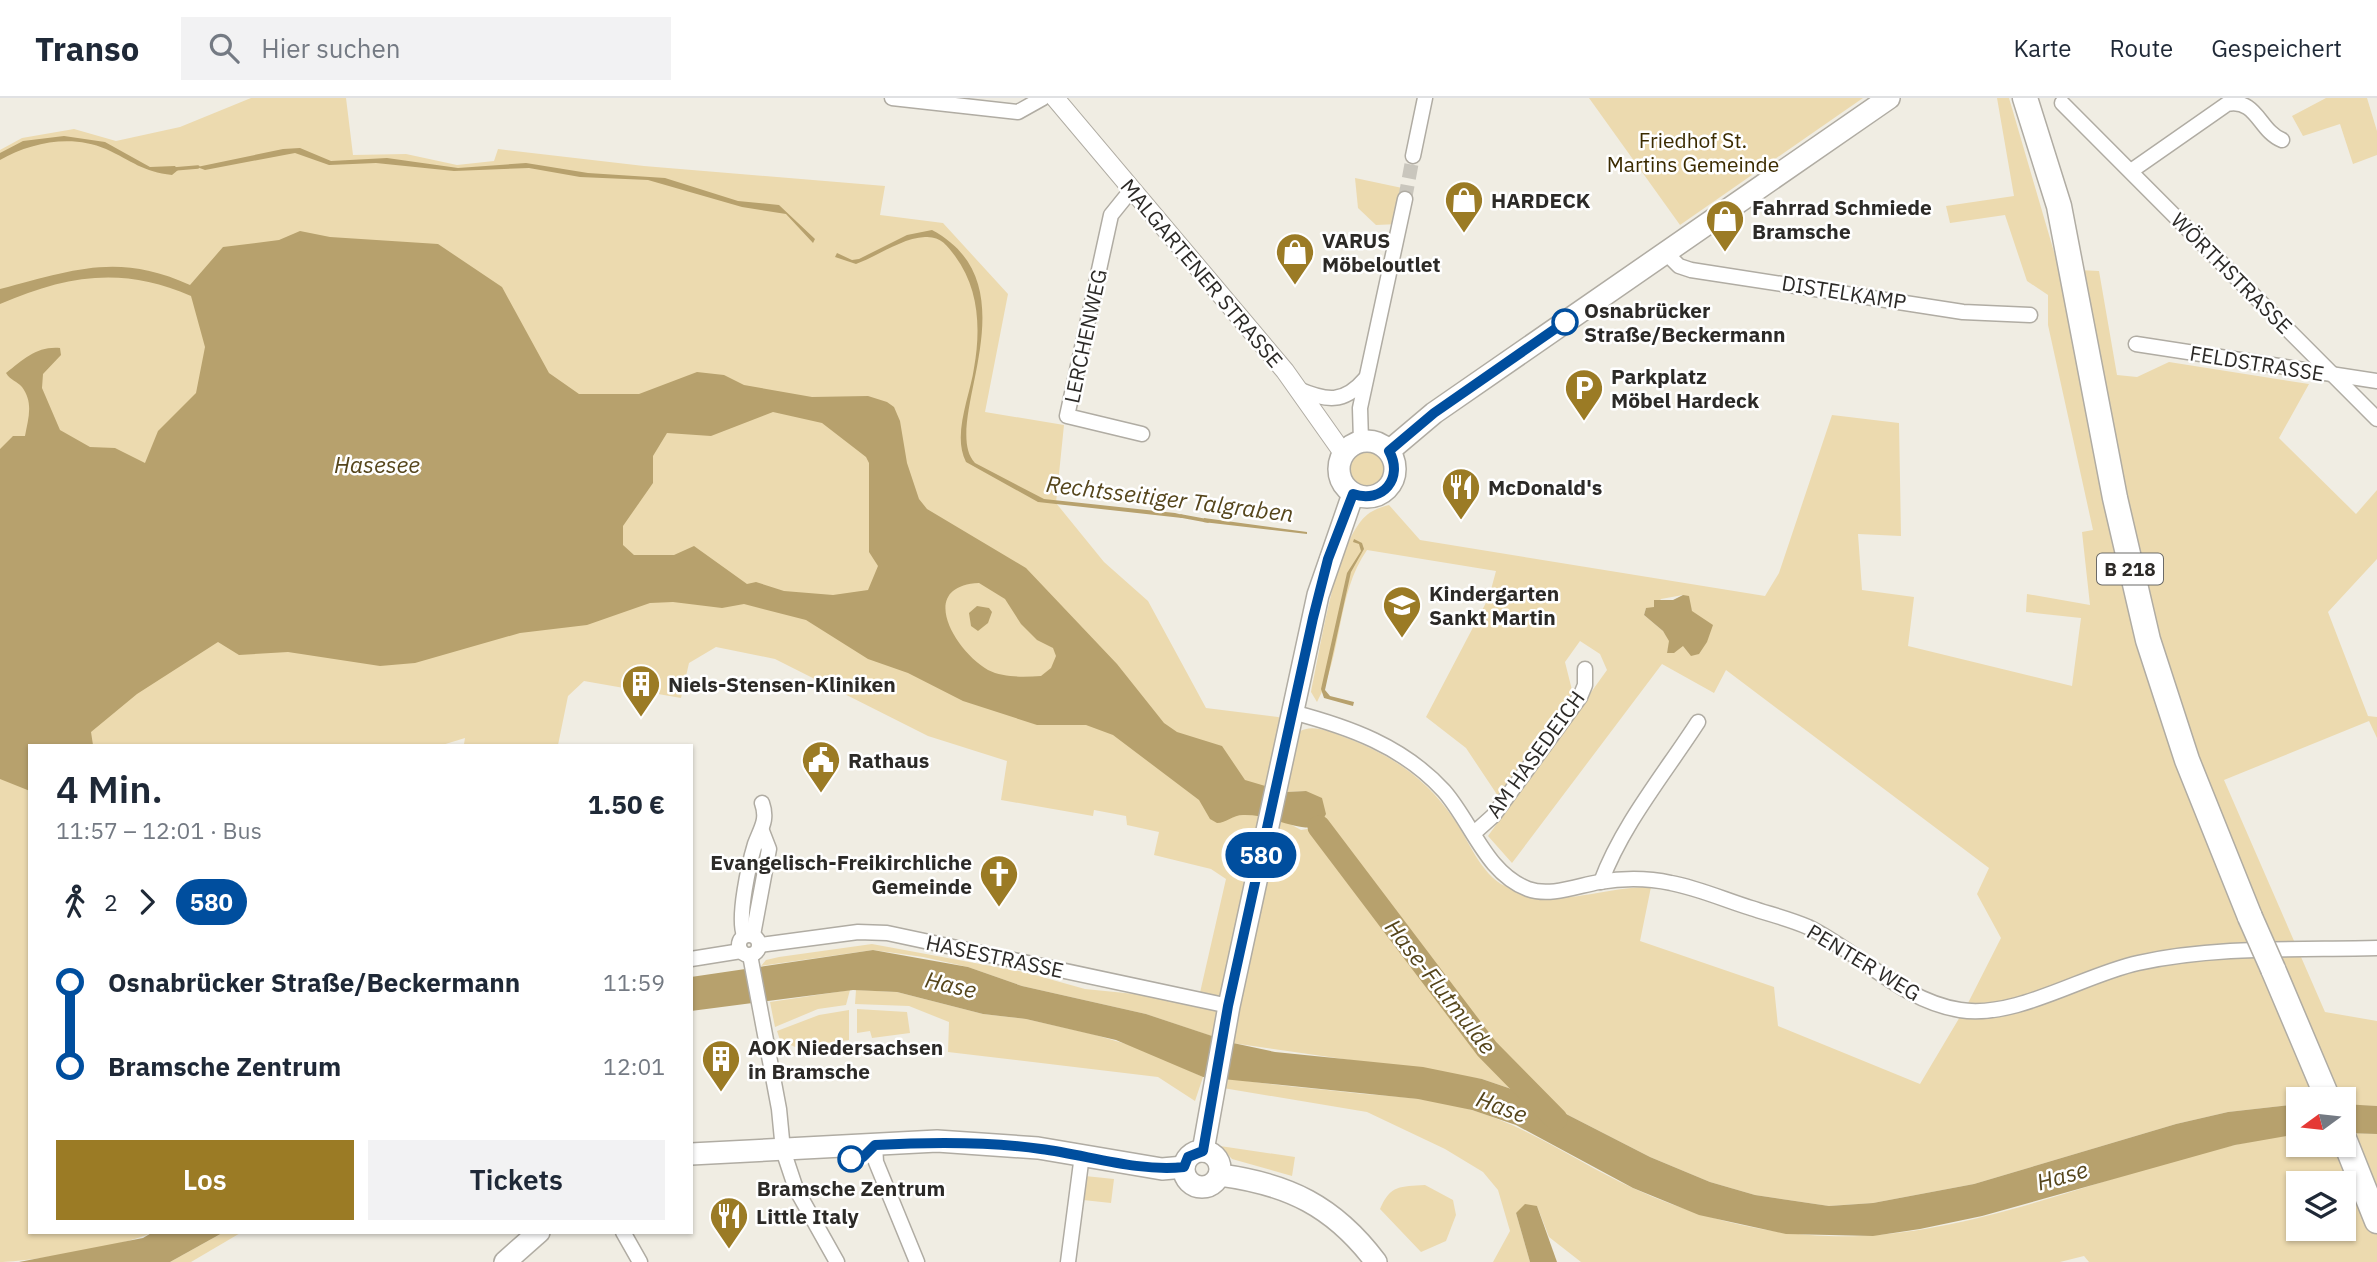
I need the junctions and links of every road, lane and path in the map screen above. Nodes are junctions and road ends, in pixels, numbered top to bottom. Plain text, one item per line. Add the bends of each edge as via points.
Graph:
1 (892, 98) edge
2 (1044, 98) edge
3 (1055, 98) edge
4 (1425, 98) edge
5 (1889, 98) edge
6 (2025, 98) edge
7 (2062, 103) dead end
8 (2282, 140) dead end
9 (1413, 156) tunnel mouth
10 (2131, 171) junction
11 (1132, 189) junction
12 (1405, 199) tunnel mouth
13 (1665, 252) junction
14 (2030, 315) dead end
15 (2136, 344) dead end
16 (2333, 374) junction
17 (1366, 378) junction
18 (2377, 382) edge
19 (1298, 389) junction
20 (2377, 419) edge
21 (1142, 433) dead end
22 (1352, 447) junction
23 (1389, 451) junction
24 (1353, 494) junction
25 (1586, 669) dead end
26 (1292, 712) junction
27 (1698, 722) dead end
28 (762, 803) dead end
29 (1474, 833) junction
30 (1601, 882) junction
31 (750, 948) junction
32 (2377, 948) edge
33 (693, 959) edge
34 (1227, 1015) junction
35 (2323, 1087) edge
36 (783, 1150) junction
37 (1203, 1151) junction
38 (875, 1153) junction
39 (693, 1154) edge
40 (1082, 1155) junction
41 (2352, 1157) edge
42 (1184, 1167) junction
43 (1220, 1175) junction
44 (2375, 1208) edge
45 (538, 1234) edge
46 (624, 1234) edge
47 (505, 1262) edge
48 (640, 1262) edge
49 (837, 1262) edge
50 (917, 1262) edge
51 (1068, 1262) edge
52 (1376, 1262) edge

1 - 2 street via 1018,111
3 - 11 street, MALGARTENER STRASSE
4 - 9 street
5 - 13 main road
6 - 35 highway, B 218, bridge via 2059,206 2115,498 2148,640 2187,760
7 - 10 street, WÖRTHSTRASSE
8 - 10 street via 2268,131 2253,109 2236,102
10 - 16 street, WÖRTHSTRASSE
11 - 19 street, MALGARTENER STRASSE
11 - 21 street, LERCHENWEG via 1111,215 1067,416
12 - 17 street
13 - 14 street, DISTELKAMP via 1679,266 1691,270 1963,312
13 - 23 main road via 1434,413
15 - 16 street, FELDSTRASSE
16 - 18 street, FELDSTRASSE
16 - 20 street, WÖRTHSTRASSE
17 - 19 street via 1355,391 1335,400
17 - 22 street
19 - 22 street, MALGARTENER STRASSE
22 - 23 main road via 1375,441
22 - 24 main road via 1338,471
23 - 24 main road via 1395,469 1388,487 1372,497
24 - 26 main road via 1325,571
25 - 29 street, AM HASEDEICH via 1580,697 1493,816
26 - 29 street, PENTER WEG via 1370,736 1409,760 1444,791
26 - 34 main road
27 - 30 street via 1632,824
28 - 31 street via 766,815 756,842 740,925
29 - 30 street, PENTER WEG via 1504,875 1533,891
30 - 32 street, PENTER WEG via 1650,879 1673,883 1807,927 1931,1002 1960,1010 1990,1012 2137,963 2177,956
31 - 33 street, HASESTRASSE
31 - 34 street, HASESTRASSE via 887,933
31 - 36 street
34 - 37 main road
36 - 38 main road
36 - 39 main road
36 - 49 street via 796,1189
37 - 42 main road via 1188,1157
37 - 43 main road via 1217,1159
38 - 40 main road via 937,1141
38 - 50 street
40 - 42 main road via 1162,1170
40 - 51 street
41 - 44 highway
42 - 43 main road via 1190,1183 1201,1188 1212,1185
43 - 52 main road via 1276,1185 1303,1196 1335,1219
45 - 47 main road
46 - 48 street

